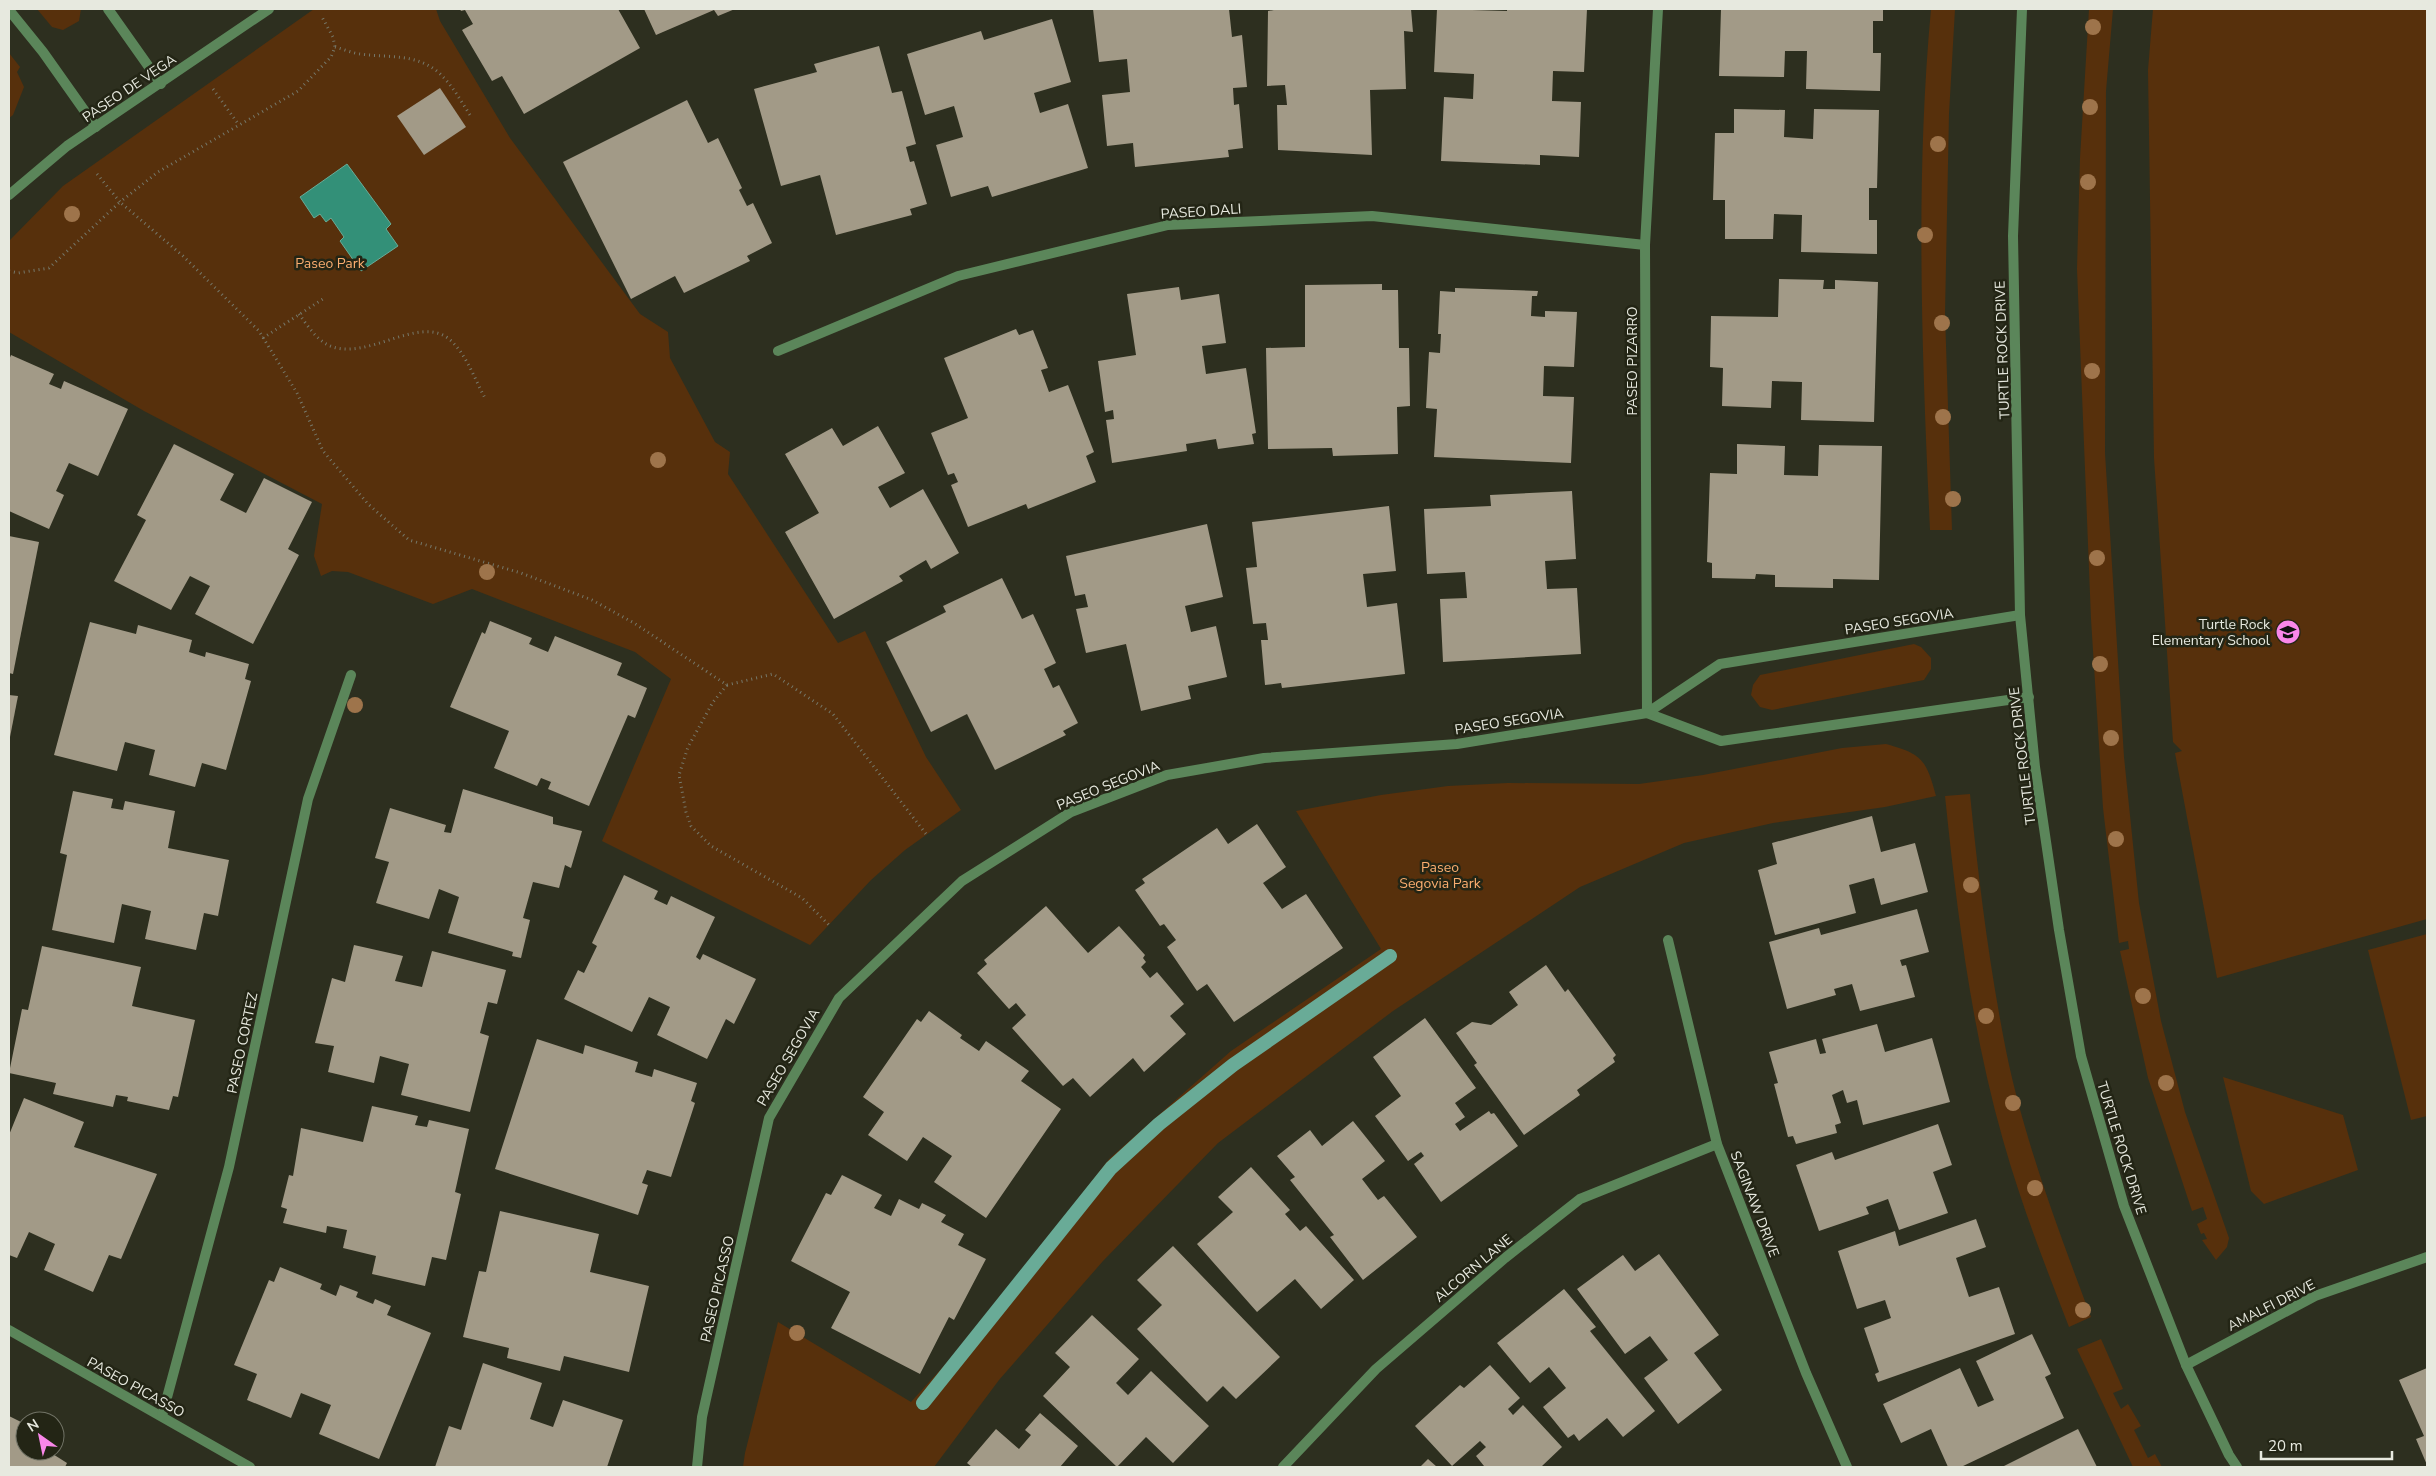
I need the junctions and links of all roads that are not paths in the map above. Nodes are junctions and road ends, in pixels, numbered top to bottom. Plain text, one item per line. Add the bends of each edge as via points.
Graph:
1 (108, 9) edge
2 (269, 9) edge
3 (1658, 9) edge
4 (2022, 9) edge
5 (9, 10) edge
6 (161, 84) junction
7 (96, 127) junction
8 (9, 195) edge
9 (1645, 245) junction
10 (778, 351) dead end
11 (2020, 615) junction
12 (351, 676) dead end
13 (2028, 696) junction
14 (1647, 713) junction
15 (1668, 940) dead end
16 (769, 1118) joint
17 (1717, 1144) junction
18 (2427, 1257) edge
19 (9, 1330) edge
20 (2186, 1365) junction
21 (162, 1416) junction
22 (250, 1467) edge
23 (698, 1467) edge
24 (1283, 1467) edge
25 (1847, 1467) edge
26 (2237, 1467) edge

1 - 6 street
2 - 6 street, PASEO DE VEGA
3 - 9 street, PASEO PIZARRO
4 - 11 street, TURTLE ROCK DRIVE via 2013,236
5 - 7 street
6 - 7 street, PASEO DE VEGA
7 - 8 street, PASEO DE VEGA via 67,146
9 - 10 street, PASEO DALI via 1372,216 1168,225 958,276
9 - 14 street, PASEO PIZARRO
11 - 13 street, TURTLE ROCK DRIVE
11 - 14 street, PASEO SEGOVIA via 1720,664
12 - 21 street, PASEO CORTEZ via 308,799 230,1167
13 - 14 street, PASEO SEGOVIA via 1721,740
13 - 20 street, TURTLE ROCK DRIVE via 2035,767 2081,1056 2124,1206
14 - 16 street, PASEO SEGOVIA via 1457,744 1264,758 1187,771 1167,775 1071,812 962,881 838,998
15 - 17 street, SAGINAW DRIVE
16 - 23 street, PASEO PICASSO via 702,1417
17 - 24 street, ALCORN LANE via 1580,1199 1505,1258 1376,1369
17 - 25 street, SAGINAW DRIVE via 1806,1373
18 - 20 street, AMALFI DRIVE via 2315,1296
19 - 21 street, PASEO PICASSO
20 - 26 street, TURTLE ROCK DRIVE via 2228,1455
21 - 22 street, PASEO PICASSO

